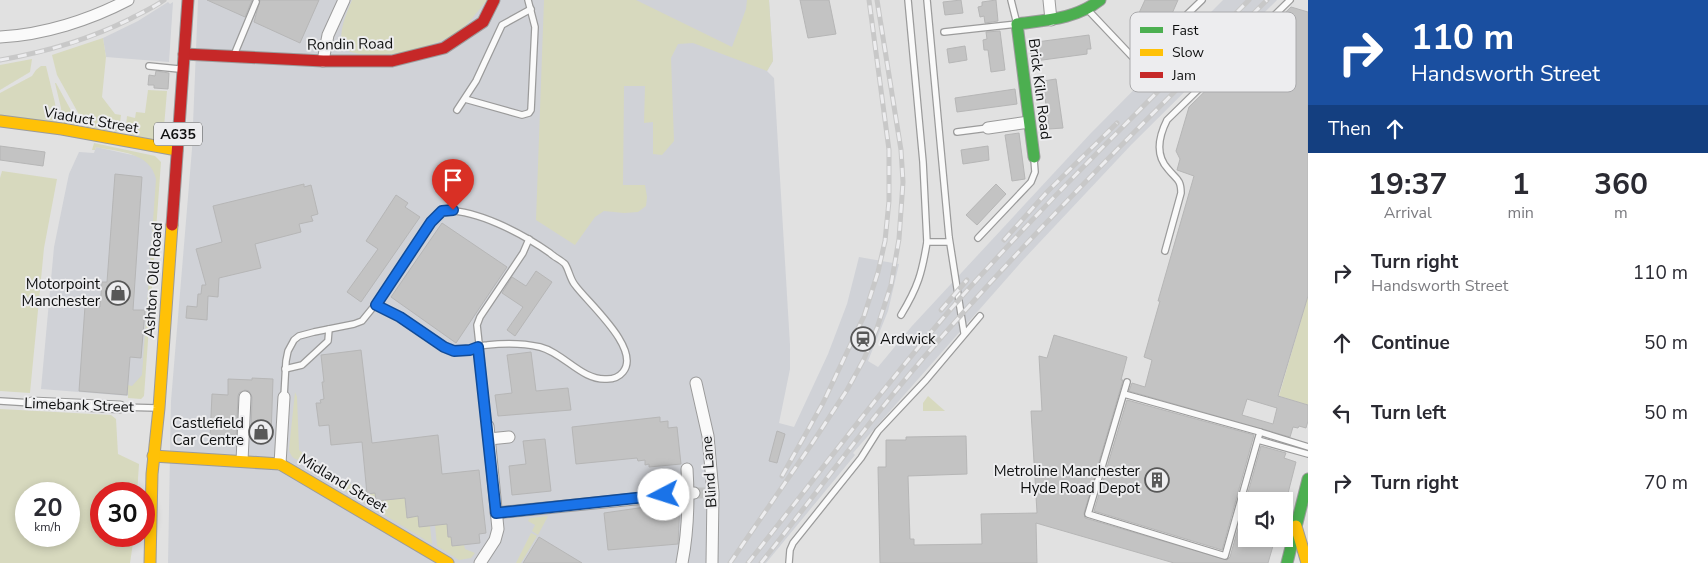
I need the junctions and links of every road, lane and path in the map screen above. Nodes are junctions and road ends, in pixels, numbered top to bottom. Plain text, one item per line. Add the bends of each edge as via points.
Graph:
1 (128, 0) edge
2 (188, 0) edge
3 (344, 0) edge
4 (494, 0) edge
5 (528, 0) edge
6 (908, 0) edge
7 (927, 0) edge
8 (1011, 0) edge
9 (1049, 0) edge
10 (1100, 0) edge
11 (1202, 0) edge
12 (1290, 0) edge
13 (256, 2) dead end
14 (531, 9) junction
15 (1088, 10) junction
16 (1190, 12) edge
17 (1278, 12) edge
18 (1052, 20) junction
19 (1017, 24) junction
20 (944, 32) dead end
21 (0, 36) edge
22 (184, 54) junction
23 (1130, 54) edge
24 (233, 56) junction
25 (323, 61) junction
26 (149, 66) dead end
27 (183, 69) junction
28 (1196, 92) edge
29 (465, 99) junction
30 (457, 110) dead end
31 (0, 121) edge
32 (1029, 122) junction
33 (988, 128) joint
34 (957, 132) dead end
35 (177, 150) junction
36 (1034, 157) joint
37 (978, 238) dead end
38 (529, 239) junction
39 (927, 242) junction
40 (949, 242) junction
41 (1165, 251) dead end
42 (376, 305) junction
43 (901, 315) dead end
44 (980, 316) dead end
45 (329, 329) junction
46 (964, 333) junction
47 (478, 347) junction
48 (285, 369) junction
49 (1127, 382) dead end
50 (696, 383) dead end
51 (1124, 394) junction
52 (245, 397) dead end
53 (284, 397) joint
54 (0, 401) edge
55 (32, 403) joint
56 (120, 407) joint
57 (159, 408) junction
58 (488, 426) joint
59 (1260, 432) junction
60 (509, 437) dead end
61 (489, 439) junction
62 (1258, 440) junction
63 (1308, 446) edge
64 (1308, 454) edge
65 (153, 456) junction
66 (242, 461) junction
67 (280, 464) junction
68 (687, 469) dead end
69 (1308, 479) edge
70 (692, 493) junction
71 (496, 513) junction
72 (1296, 526) junction
73 (150, 563) edge
74 (448, 563) edge
75 (480, 563) edge
76 (682, 563) edge
77 (712, 563) edge
78 (789, 563) edge
79 (1287, 563) edge
80 (1307, 563) edge

1 - 21 street via 82,20 38,32
2 - 22 main road, Ashton Old Road / A635
3 - 25 street via 328,35
4 - 25 main road, Rondin Road via 483,22 444,48 392,61
5 - 14 lane
6 - 39 lane
7 - 40 lane
8 - 19 lane
9 - 18 street
10 - 15 main road, Brick Kiln Road
11 - 16 lane
12 - 17 lane
13 - 24 lane
14 - 29 lane via 502,25
14 - 29 lane via 535,27 529,113 522,115
15 - 18 main road, Brick Kiln Road
15 - 23 lane
18 - 19 main road, Brick Kiln Road
19 - 20 lane
19 - 32 main road, Brick Kiln Road
22 - 24 main road, Rondin Road
22 - 27 main road, Ashton Old Road / A635
24 - 25 main road, Rondin Road
26 - 27 lane
27 - 35 main road, Ashton Old Road / A635
28 - 41 lane via 1167,120 1159,147 1163,163 1181,185
29 - 30 lane
31 - 35 main road, Viaduct Street
32 - 33 street
32 - 36 main road, Brick Kiln Road
33 - 34 lane
35 - 57 main road, Ashton Old Road / A635
36 - 37 lane via 1035,172 1031,182
38 - 42 lane via 472,214 442,211 431,222
38 - 47 lane via 480,317
38 - 47 lane via 565,264 574,284 611,325 623,346 628,361 626,370 619,377 596,378 545,348 516,344
39 - 40 lane
39 - 43 lane via 922,272
40 - 46 lane
42 - 45 lane via 362,321
42 - 47 lane via 444,347 454,351
44 - 46 lane
45 - 48 lane via 328,341 302,365
45 - 48 lane via 294,340
46 - 78 lane via 878,431 861,458 798,536 790,550
47 - 58 lane
48 - 53 lane
49 - 51 lane
50 - 77 street, Blind Lane via 708,436
51 - 59 lane
51 - 62 lane via 1088,514 1225,556
52 - 66 street
53 - 67 street
54 - 55 lane, Limebank Street
55 - 56 street, Limebank Street
56 - 57 lane, Limebank Street
57 - 65 main road, Ashton Old Road / A635
58 - 61 street
59 - 62 lane
59 - 63 lane
60 - 61 street
61 - 71 street
62 - 64 lane
65 - 66 main road, Midland Street
65 - 73 main road, Ashton Old Road / A635
66 - 67 main road, Midland Street
67 - 74 main road, Midland Street via 298,479
68 - 70 street
69 - 72 main road
70 - 71 street
70 - 76 street
71 - 75 street via 496,540
72 - 79 main road
72 - 80 main road

